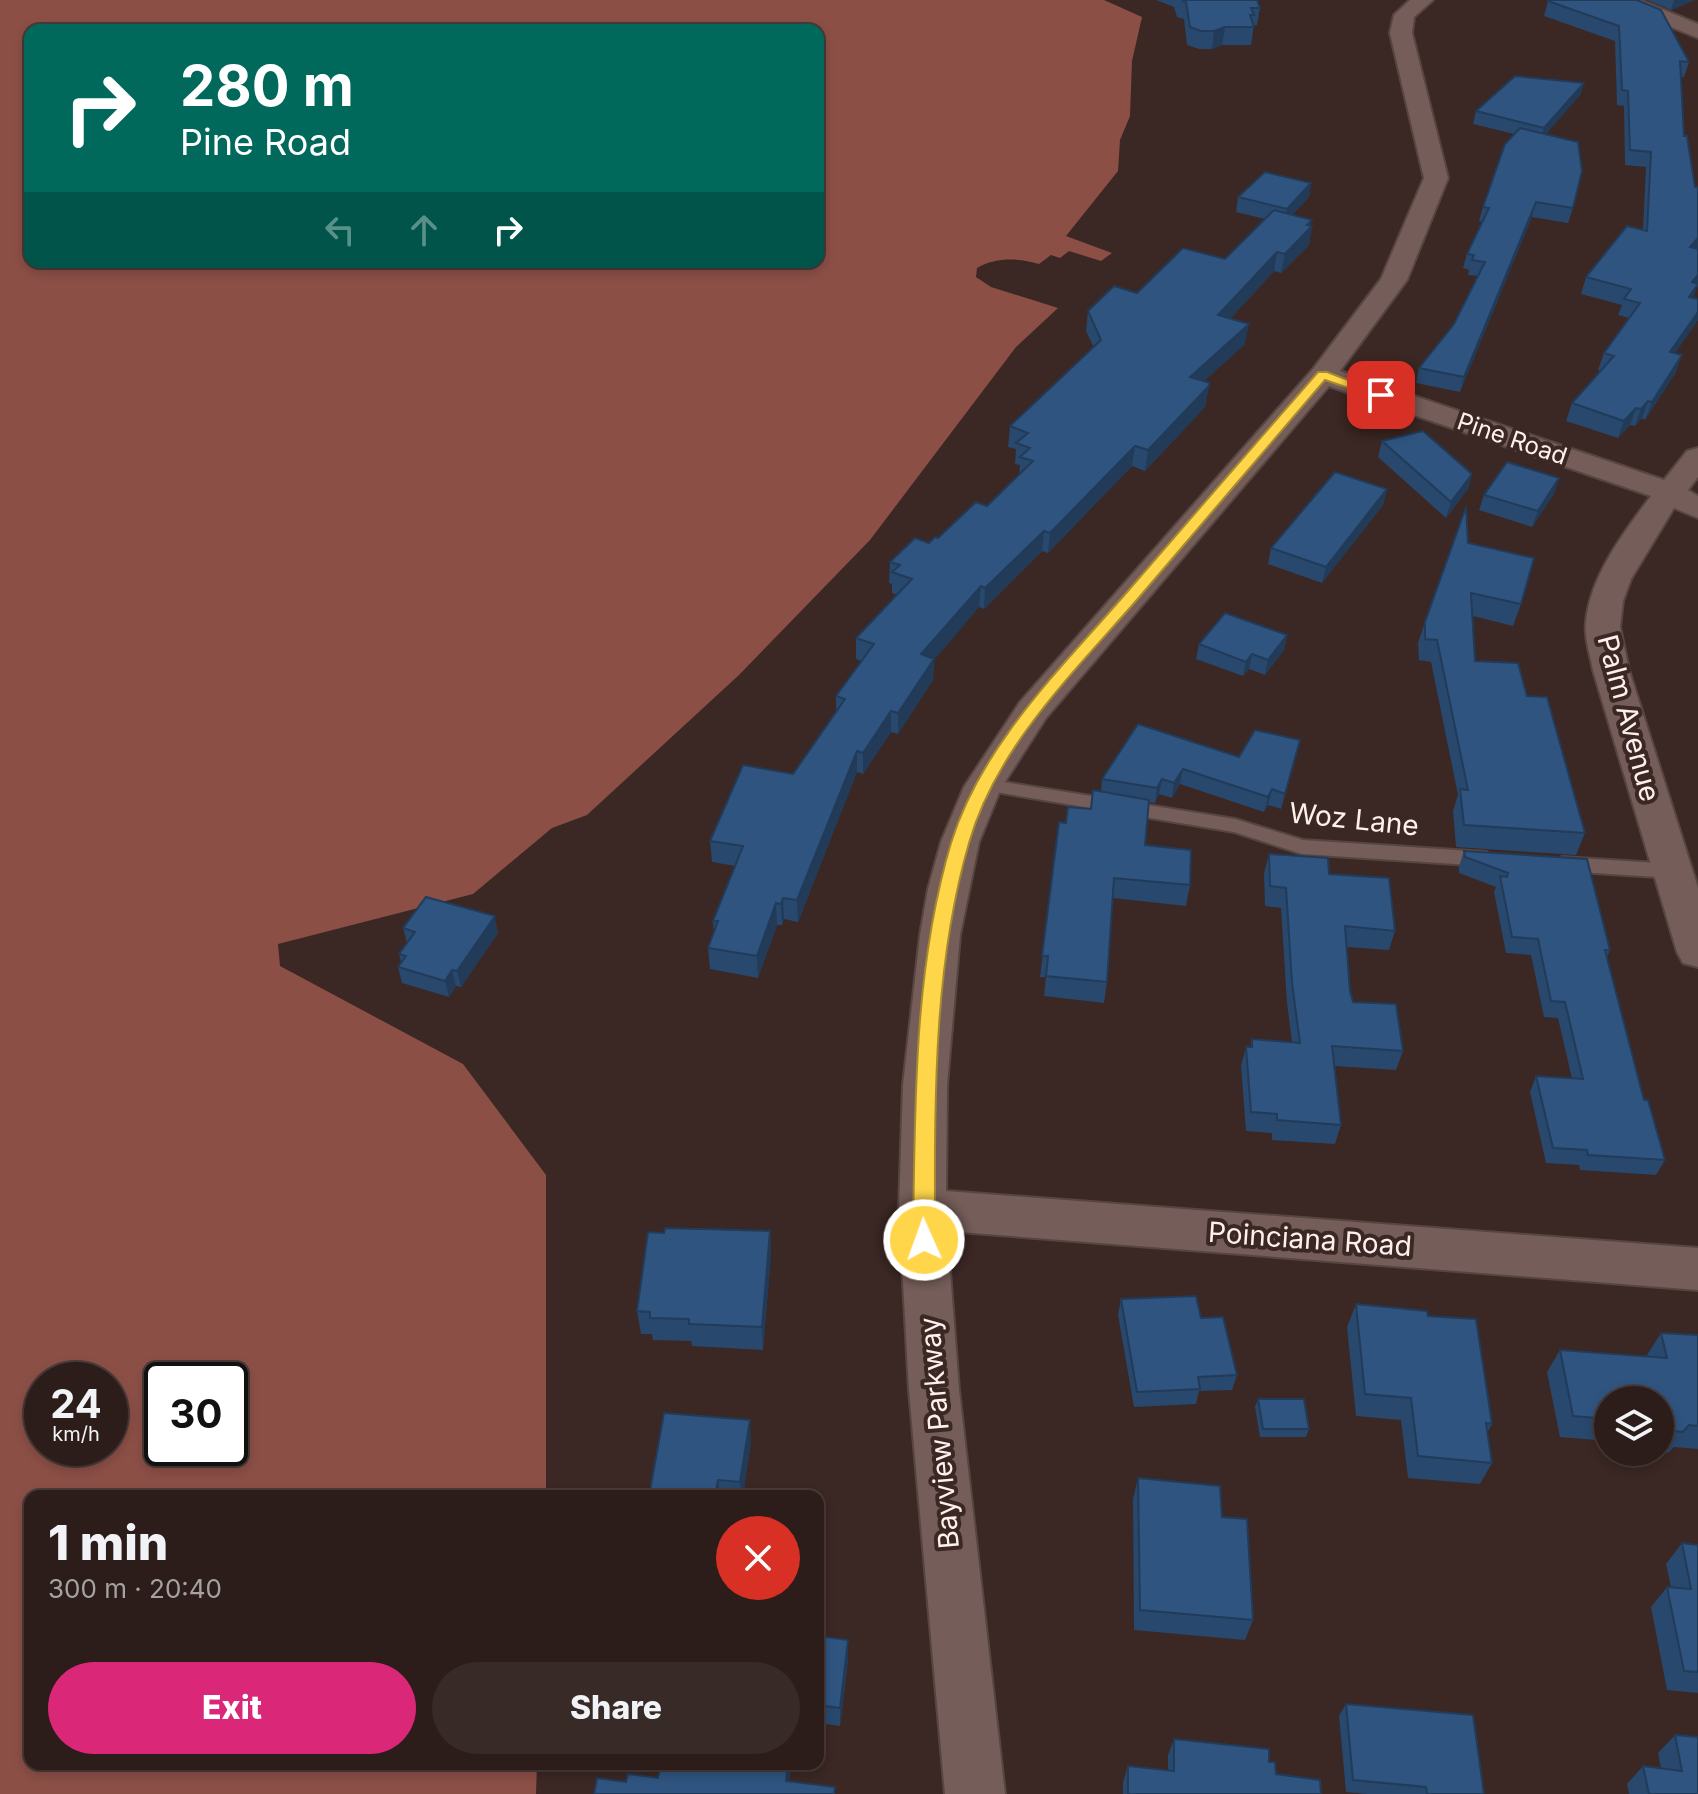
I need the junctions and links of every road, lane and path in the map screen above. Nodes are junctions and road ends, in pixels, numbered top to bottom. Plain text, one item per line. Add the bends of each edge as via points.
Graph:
1 (1423, 0) edge
2 (1627, 2) edge
3 (1698, 32) edge
4 (1323, 375) junction
5 (1698, 457) edge
6 (1684, 501) edge
7 (985, 785) junction
8 (1499, 860) edge
9 (1546, 863) edge
10 (1673, 871) junction
11 (1698, 952) edge
12 (922, 1209) junction
13 (1698, 1269) edge
14 (975, 1794) edge

1 - 4 street, Bayview Parkway via 1404,15 1401,33 1436,178 1390,288
2 - 3 street
4 - 6 street, Pine Road
4 - 7 street, Bayview Parkway via 1033,710
5 - 6 street, Palm Avenue
6 - 10 street, Palm Avenue via 1626,559 1602,623 1611,670
7 - 8 lane, Woz Lane via 1235,826 1302,847
7 - 12 street, Bayview Parkway via 960,842 940,935 925,1085
9 - 10 lane
10 - 11 street, Palm Avenue
12 - 13 street, Poinciana Road
12 - 14 street, Bayview Parkway via 935,1406

